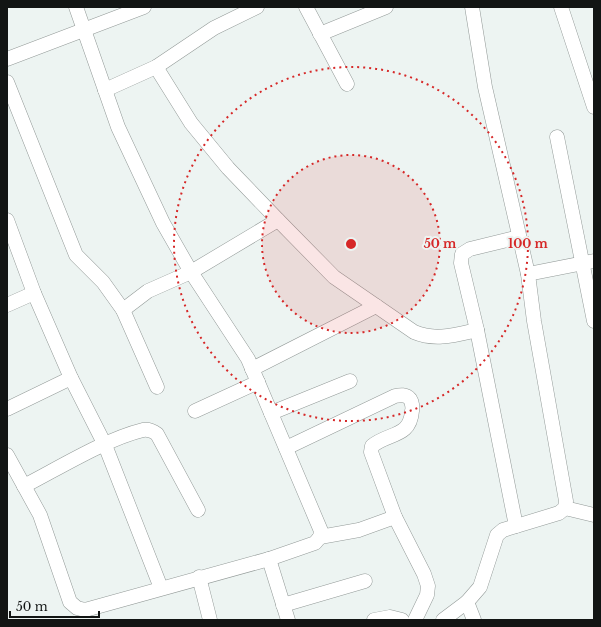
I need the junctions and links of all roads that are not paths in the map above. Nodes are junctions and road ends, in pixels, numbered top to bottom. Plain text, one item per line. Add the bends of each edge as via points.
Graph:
1 (76, 7) edge
2 (144, 7) edge
3 (257, 7) edge
4 (306, 7) edge
5 (386, 7) edge
6 (472, 7) edge
7 (561, 7) edge
8 (84, 31) junction
9 (320, 34) junction
10 (7, 59) edge
11 (156, 67) junction
12 (7, 82) edge
13 (347, 84) dead end
14 (105, 90) junction
15 (594, 107) edge
16 (557, 138) dead end
17 (7, 220) edge
18 (278, 220) junction
19 (519, 237) junction
20 (588, 262) edge
21 (191, 272) junction
22 (528, 274) junction
23 (34, 293) junction
24 (7, 305) edge
25 (376, 306) junction
26 (122, 310) junction
27 (594, 321) edge
28 (477, 330) junction
29 (252, 369) junction
30 (71, 378) junction
31 (350, 381) dead end
32 (258, 382) junction
33 (157, 387) dead end
34 (7, 409) edge
35 (195, 411) dead end
36 (271, 413) junction
37 (105, 445) junction
38 (286, 448) junction
39 (7, 455) edge
40 (12, 474) edge
41 (24, 486) junction
42 (565, 508) junction
43 (198, 510) dead end
44 (594, 515) edge
45 (395, 517) junction
46 (516, 526) junction
47 (320, 537) junction
48 (269, 559) junction
49 (199, 577) junction
50 (364, 581) dead end
51 (161, 588) junction
52 (467, 602) junction
53 (284, 604) junction
54 (79, 614) edge
55 (210, 620) edge
56 (288, 620) edge
57 (374, 620) edge
58 (402, 620) edge
59 (415, 620) edge
60 (443, 620) edge
61 (474, 620) edge

1 - 8 street
2 - 8 street
3 - 11 street via 214,28
4 - 9 street
5 - 9 street
6 - 19 street via 485,87
7 - 15 street
8 - 10 street
8 - 14 street
9 - 13 street
11 - 14 street
11 - 18 street via 191,123 228,168
12 - 26 street via 76,255 103,282
14 - 21 street via 118,126 163,223
16 - 20 street
17 - 23 street
18 - 21 street
18 - 25 street via 334,277
19 - 22 street
19 - 28 street via 470,249 462,254 461,263
20 - 22 street
20 - 27 street
21 - 26 street via 158,286
21 - 29 street via 248,358
22 - 42 street via 566,501
23 - 24 street
23 - 30 street
25 - 28 street via 420,335 440,337
25 - 29 street
26 - 33 street
28 - 46 street
29 - 32 street
30 - 34 street
30 - 37 street
31 - 36 street
32 - 35 street
32 - 36 street
36 - 38 street
37 - 41 street
37 - 43 street via 144,430 152,430 157,434
37 - 51 street
38 - 45 street via 395,396 403,395 410,399 413,407 411,422 406,430 377,442 372,446 371,452
38 - 47 street via 321,530
39 - 40 street
40 - 41 street
41 - 54 street via 40,515 70,602
42 - 44 street
42 - 46 street via 559,513
45 - 47 street via 359,530
45 - 59 street via 428,586 427,595
46 - 52 street via 497,535 480,587
47 - 48 street via 315,543
48 - 49 street
48 - 53 street
49 - 51 street
49 - 55 street
50 - 53 street
51 - 54 street
52 - 60 street
52 - 61 street
53 - 56 street
57 - 58 street via 390,617

